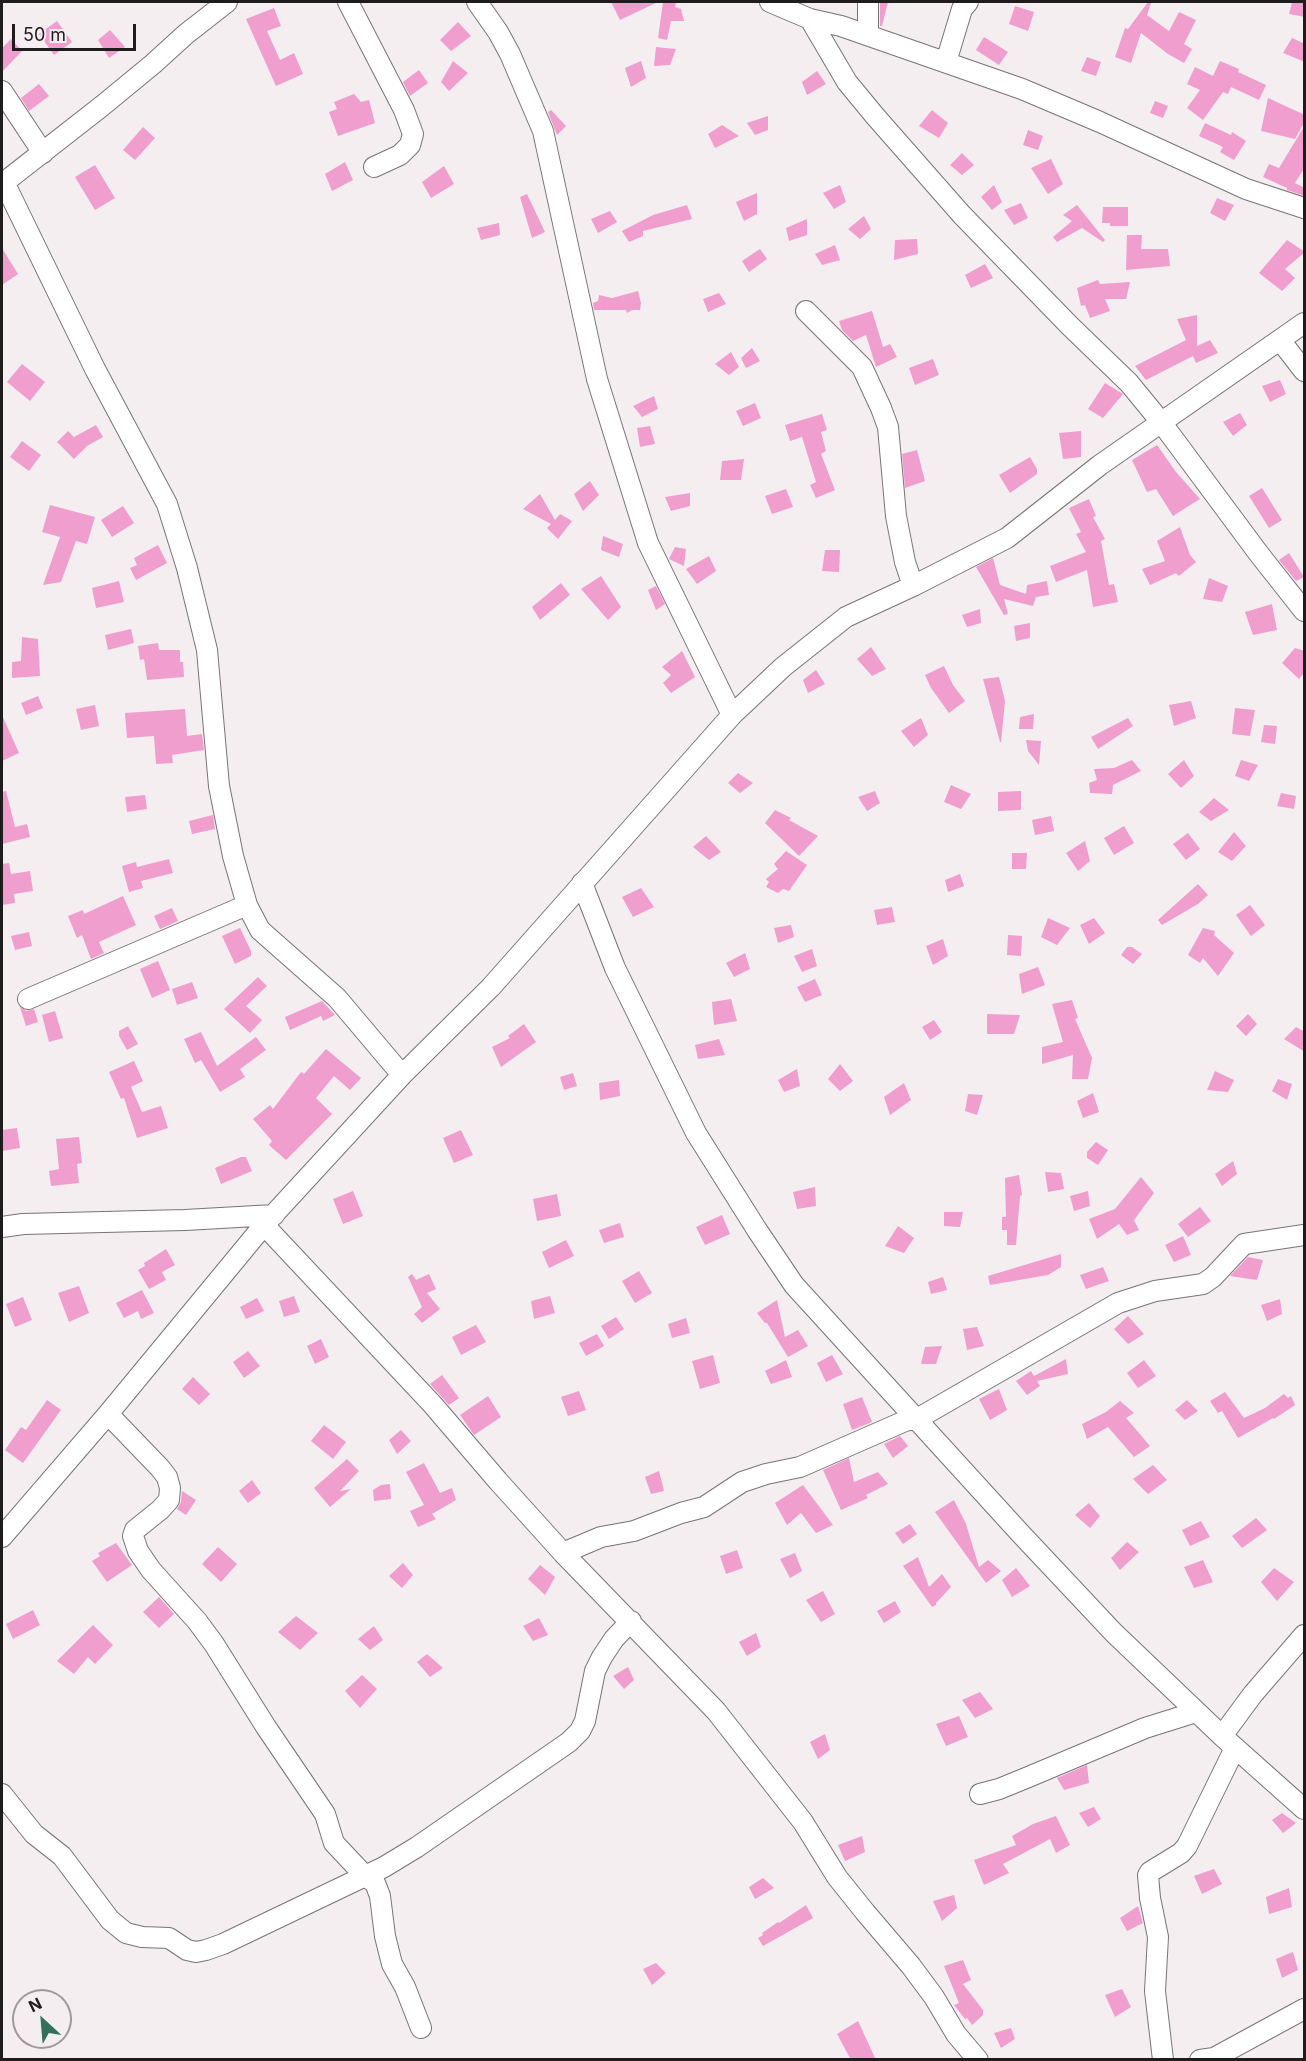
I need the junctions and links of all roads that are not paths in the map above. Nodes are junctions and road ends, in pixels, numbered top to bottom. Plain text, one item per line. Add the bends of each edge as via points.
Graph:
1 (227, 2) edge
2 (348, 2) edge
3 (477, 2) edge
4 (770, 2) edge
5 (868, 2) edge
6 (968, 2) edge
7 (810, 19) junction
8 (868, 35) junction
9 (946, 62) junction
10 (2, 91) edge
11 (44, 153) junction
12 (374, 167) dead end
13 (3, 183) edge
14 (1305, 208) edge
15 (806, 310) dead end
16 (1305, 323) edge
17 (1280, 340) junction
18 (1305, 371) edge
19 (1161, 422) junction
20 (914, 586) junction
21 (1298, 592) edge
22 (1305, 611) edge
23 (732, 715) junction
24 (582, 883) junction
25 (248, 906) junction
26 (28, 999) dead end
27 (402, 1075) junction
28 (269, 1220) junction
29 (2, 1227) edge
30 (1305, 1235) edge
31 (108, 1414) junction
32 (917, 1419) junction
33 (2, 1537) edge
34 (563, 1553) junction
35 (631, 1621) junction
36 (1305, 1635) edge
37 (1196, 1712) junction
38 (1229, 1742) junction
39 (2, 1794) edge
40 (980, 1794) dead end
41 (1305, 1809) edge
42 (365, 1876) junction
43 (1305, 2009) edge
44 (421, 2028) dead end
45 (978, 2060) edge
46 (1163, 2060) edge
47 (1200, 2060) edge

1 - 11 street
2 - 12 street via 413,134 410,145 400,155
3 - 23 street via 510,54 543,131 597,380 648,543
4 - 7 street
5 - 8 street
6 - 9 street via 962,9
7 - 8 street
7 - 19 street via 848,82 962,215 1129,383
8 - 9 street
9 - 14 street via 1100,122 1246,189
10 - 11 street
11 - 13 street
13 - 25 street via 167,504 207,650 219,786
15 - 20 street via 862,368 881,408 888,428 896,516
16 - 17 street
17 - 18 street
17 - 19 street
19 - 20 street via 1007,538
19 - 21 street via 1259,554
20 - 23 street via 846,617 783,667
21 - 22 street
23 - 24 street
24 - 27 street via 491,987
24 - 32 street via 615,968 696,1132 738,1201 794,1285
25 - 26 street
25 - 27 street via 260,930 337,998
27 - 28 street
28 - 29 street
28 - 31 street
28 - 34 street
30 - 32 street via 1244,1244 1203,1284 1155,1291 1118,1303
31 - 33 street
31 - 42 street via 160,1468 170,1488 169,1500 135,1530 138,1551 206,1632 320,1806 334,1844
32 - 34 street via 800,1467 742,1482 704,1507 634,1531 601,1537
32 - 37 street via 1114,1633
34 - 35 street
35 - 42 street via 602,1657 595,1671 585,1721 569,1742 417,1847
35 - 45 street via 716,1711
36 - 38 street via 1253,1694
37 - 38 street
37 - 40 street via 1145,1728 999,1790
38 - 41 street
38 - 46 street via 1187,1846 1148,1875 1158,1937 1155,1991
39 - 42 street via 34,1834 62,1856 118,1928 133,1936 169,1938 196,1952 223,1944
42 - 44 street via 375,1882 392,1964
43 - 47 street via 1214,2058

